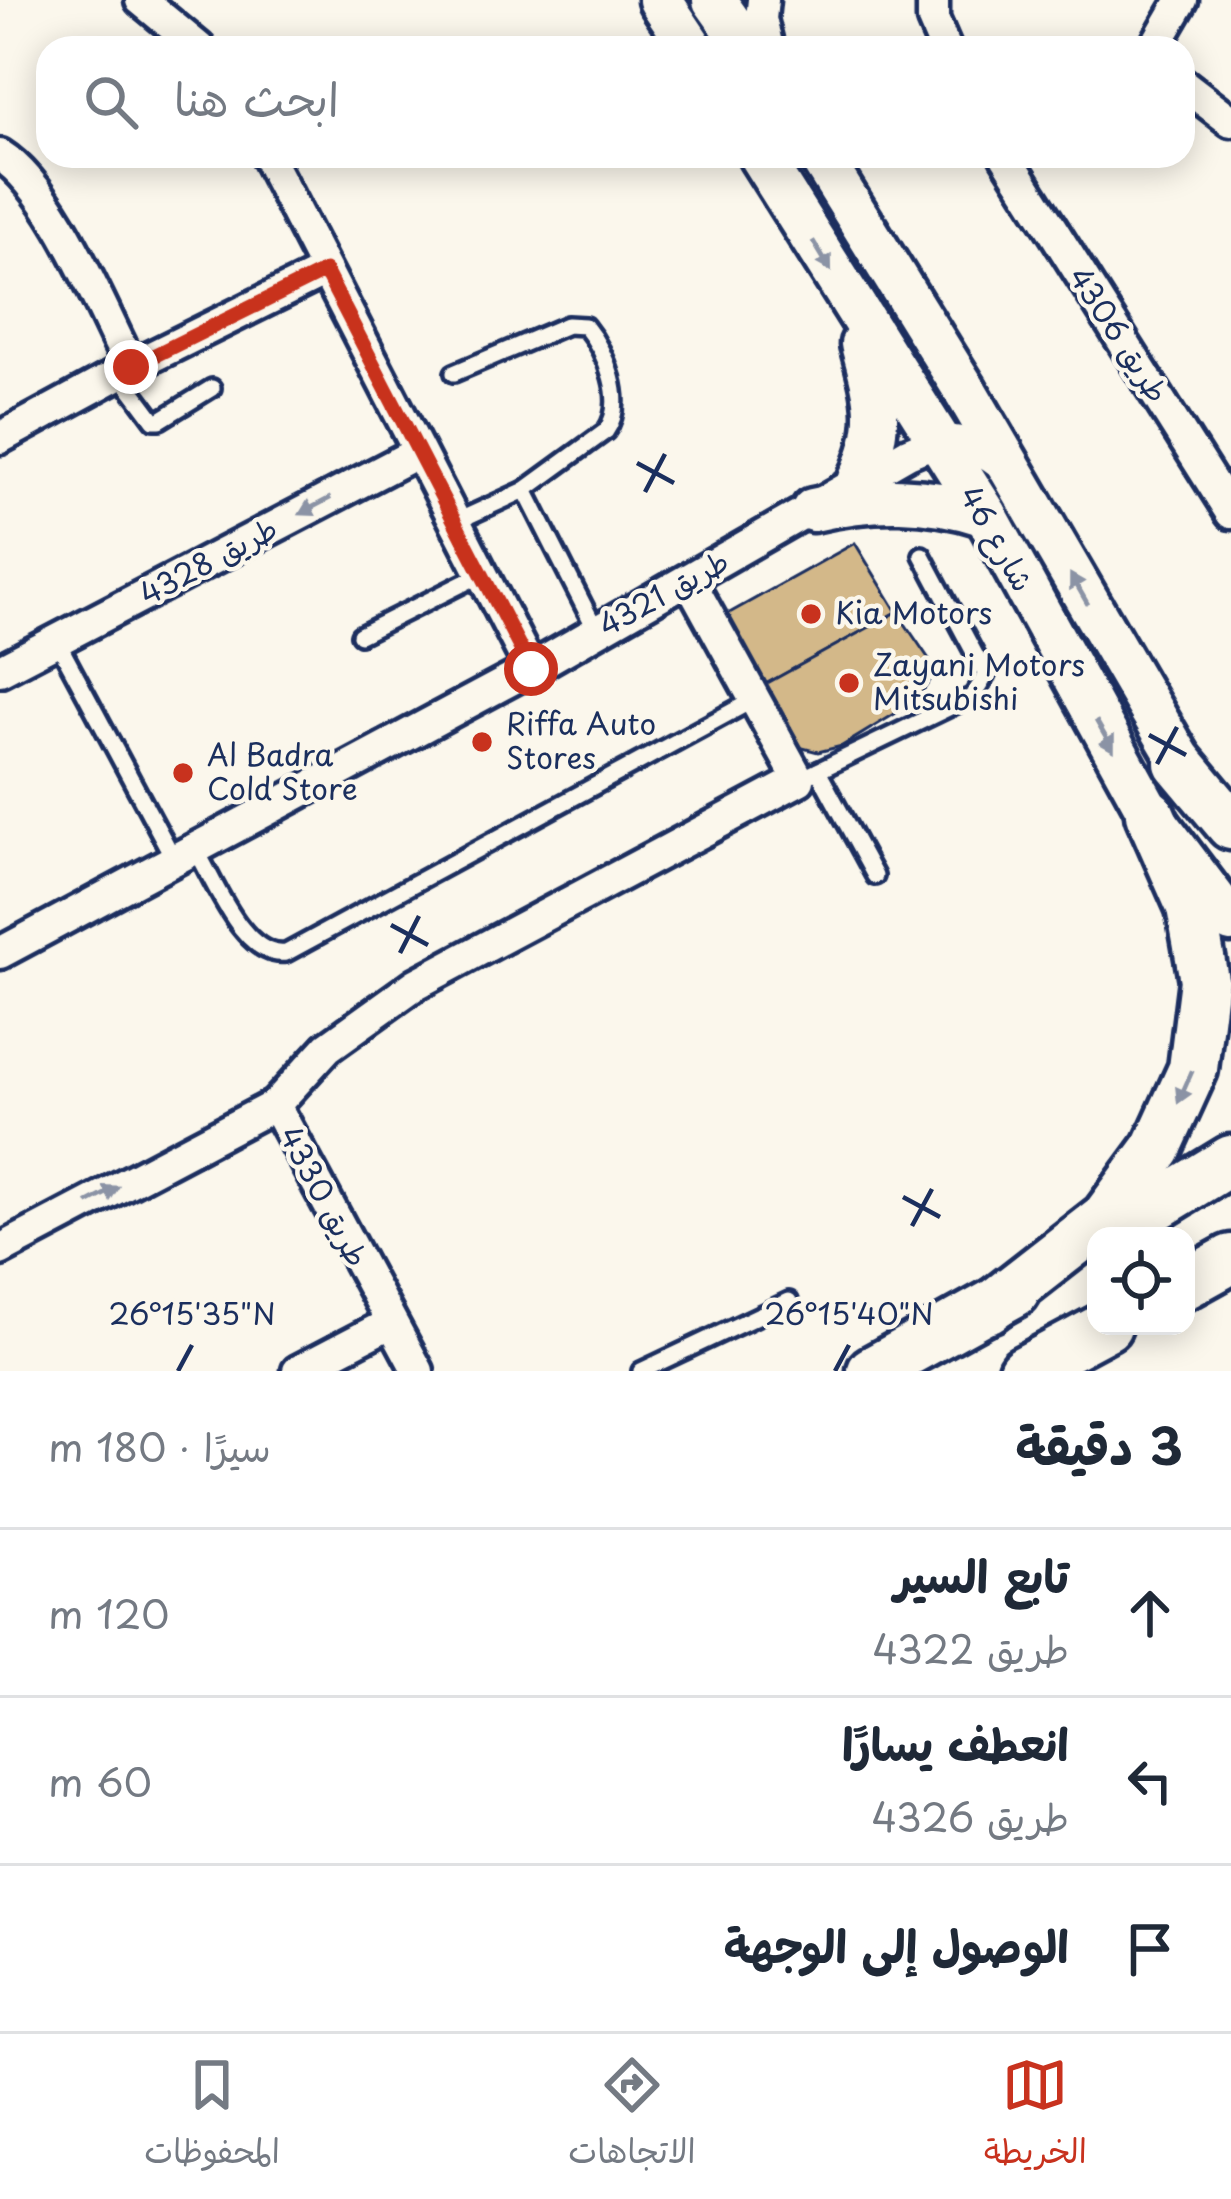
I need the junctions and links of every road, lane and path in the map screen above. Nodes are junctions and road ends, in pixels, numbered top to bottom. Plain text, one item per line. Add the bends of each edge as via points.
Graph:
1 (141, 0) edge
2 (660, 0) edge
3 (714, 0) edge
4 (763, 0) edge
5 (933, 0) edge
6 (1182, 0) edge
7 (184, 36) edge
8 (684, 36) edge
9 (740, 36) edge
10 (765, 36) edge
11 (940, 36) edge
12 (1161, 36) edge
13 (1195, 93) edge
14 (1231, 121) edge
15 (0, 155) edge
16 (273, 168) edge
17 (767, 168) edge
18 (827, 168) edge
19 (1014, 168) edge
20 (325, 271) junction
21 (850, 302) junction
22 (125, 370) junction
23 (454, 373) dead end
24 (212, 388) dead end
25 (0, 438) edge
26 (937, 440) junction
27 (418, 452) junction
28 (1010, 470) junction
29 (860, 479) junction
30 (525, 490) junction
31 (813, 510) junction
32 (1231, 513) edge
33 (986, 515) junction
34 (455, 522) junction
35 (922, 555) dead end
36 (482, 574) junction
37 (689, 580) junction
38 (597, 632) junction
39 (360, 635) dead end
40 (58, 641) junction
41 (531, 669) junction
42 (0, 670) edge
43 (755, 699) junction
44 (1179, 763) junction
45 (808, 776) junction
46 (1150, 814) junction
47 (1231, 825) edge
48 (1231, 837) edge
49 (185, 855) junction
50 (875, 876) dead end
51 (1231, 921) edge
52 (0, 953) edge
53 (274, 1105) junction
54 (1231, 1160) edge
55 (1122, 1227) edge
56 (1087, 1248) edge
57 (0, 1250) edge
58 (1231, 1259) edge
59 (1195, 1279) edge
60 (789, 1300) dead end
61 (989, 1308) junction
62 (390, 1323) junction
63 (1090, 1335) edge
64 (298, 1371) edge
65 (418, 1371) edge
66 (641, 1371) edge
67 (872, 1371) edge
68 (1023, 1371) edge

1 - 7 street
2 - 8 main road
3 - 9 main road
4 - 10 street
5 - 11 street
6 - 12 street
13 - 14 street
15 - 22 street via 41,192
16 - 20 street
17 -> 21 main road, شارع 46
18 - 28 main road, شارع 46
19 - 32 street, طريق 4306
20 - 22 street
20 - 27 street
21 - 26 main road, شارع 46
21 - 29 main road via 878,409
22 - 24 lane via 149,417 160,420
22 - 25 street
23 - 30 lane via 567,325 584,326 596,340 615,419
26 - 28 street via 972,444
26 - 29 street, طريق 4321
26 - 33 main road, شارع 46
27 - 34 street
27 -> 40 street, طريق 4328
44 -> 28 main road, شارع 46
29 - 31 street, طريق 4321
30 - 34 lane
30 - 38 lane
31 - 33 main road via 884,498
31 - 37 street, طريق 4321
33 -> 46 main road, شارع 46
34 - 36 street
35 - 45 lane via 986,675 981,688
36 - 39 lane
36 - 41 street
37 - 38 street, طريق 4321
37 - 43 street
38 - 41 street, طريق 4321
40 - 42 street, طريق 4328
40 - 49 lane
41 - 49 street, طريق 4321
43 - 45 street
43 - 49 lane via 286,953 272,955 251,942
44 - 47 main road
44 - 48 main road, شارع 46
45 - 50 lane
45 - 53 street via 397,995 328,1047
46 - 51 main road, شارع 46
46 -> 61 main road via 1191,908 1204,980 1193,1069 1157,1148 1106,1217
49 - 52 street, طريق 4321
57 -> 53 street, طريق 4330
53 - 62 street, طريق 4330
54 - 55 main road
56 - 61 main road
58 - 59 main road
60 - 66 lane
61 - 67 main road
62 - 64 street
62 - 65 street, طريق 4330
63 - 68 main road

